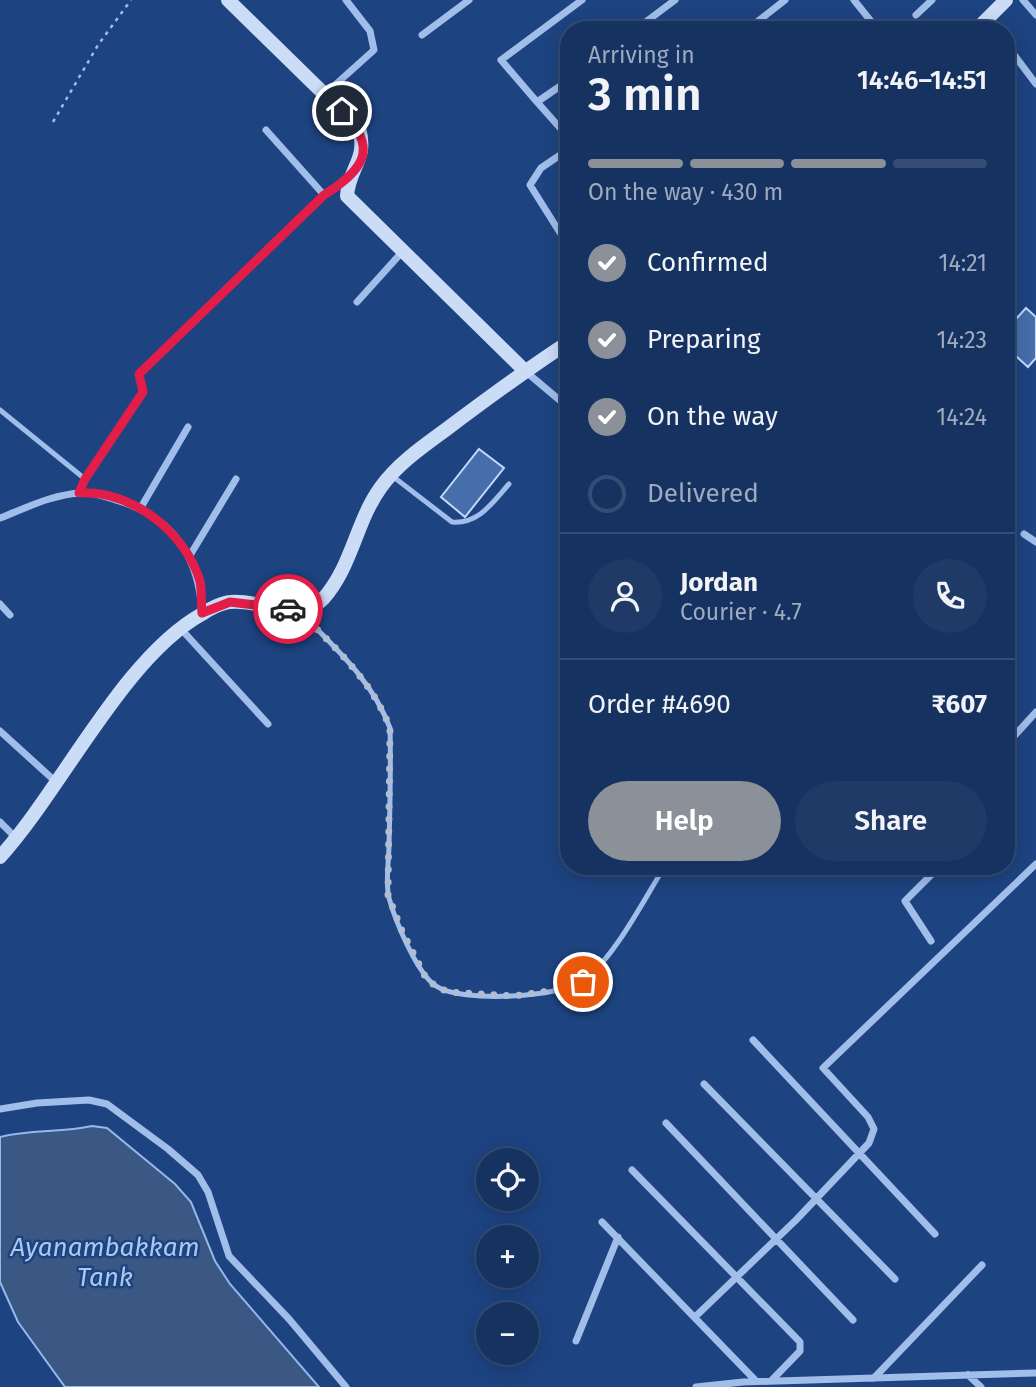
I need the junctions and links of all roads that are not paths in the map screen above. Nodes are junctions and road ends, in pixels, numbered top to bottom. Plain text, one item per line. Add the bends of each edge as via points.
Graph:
1 (228, 0) edge
2 (345, 0) edge
3 (469, 0) edge
4 (582, 0) edge
5 (675, 0) edge
6 (785, 0) edge
7 (855, 0) edge
8 (932, 0) edge
9 (1006, 0) edge
10 (1024, 0) edge
11 (916, 15) dead end
12 (1036, 15) edge
13 (647, 21) edge
14 (758, 21) edge
15 (869, 21) edge
16 (989, 21) edge
17 (422, 35) dead end
18 (1015, 56) edge
19 (1036, 84) edge
20 (560, 86) edge
21 (324, 94) junction
22 (537, 102) junction
23 (560, 128) edge
24 (266, 130) dead end
25 (560, 155) edge
26 (348, 179) junction
27 (324, 195) junction
28 (560, 233) edge
29 (404, 250) junction
30 (356, 302) dead end
31 (560, 348) edge
32 (524, 370) junction
33 (560, 400) edge
34 (0, 410) edge
35 (188, 427) dead end
36 (391, 475) junction
37 (85, 479) junction
38 (236, 479) dead end
39 (509, 485) dead end
40 (79, 493) junction
41 (140, 509) junction
42 (0, 518) edge
43 (1024, 534) dead end
44 (1036, 542) edge
45 (189, 557) junction
46 (0, 604) edge
47 (298, 610) junction
48 (202, 613) junction
49 (10, 615) dead end
50 (181, 629) junction
51 (1036, 712) edge
52 (268, 724) dead end
53 (0, 731) edge
54 (1015, 736) edge
55 (56, 782) junction
56 (0, 822) edge
57 (16, 838) junction
58 (0, 857) edge
59 (1036, 864) edge
60 (659, 875) edge
61 (931, 875) edge
62 (931, 941) dead end
63 (753, 1040) dead end
64 (704, 1084) dead end
65 (0, 1109) edge
66 (666, 1123) dead end
67 (859, 1155) junction
68 (632, 1170) dead end
69 (817, 1199) junction
70 (602, 1222) dead end
71 (935, 1234) dead end
72 (618, 1237) junction
73 (775, 1241) junction
74 (982, 1265) dead end
75 (737, 1277) junction
76 (895, 1279) dead end
77 (696, 1316) junction
78 (853, 1320) dead end
79 (576, 1341) dead end
80 (1036, 1373) edge
81 (968, 1375) junction
82 (874, 1378) junction
83 (850, 1379) junction
84 (756, 1381) junction
85 (771, 1381) junction
86 (346, 1387) edge
87 (696, 1387) edge
88 (855, 1387) edge
89 (981, 1387) edge

1 - 21 street
2 - 21 street via 370,31 374,50
3 - 17 street
4 - 22 street via 501,61
5 - 13 street
6 - 14 street
7 - 15 street
8 - 11 street
9 - 16 street
10 - 12 street
18 - 19 street
20 - 22 street
21 - 26 street via 359,128 364,144 360,162
22 - 23 street
24 - 27 street
25 - 28 street via 541,168 530,185
26 - 27 street
26 - 29 street via 347,195
27 - 37 street via 139,374 143,392
29 - 30 street
29 - 32 street
31 - 32 street
32 - 33 street
32 - 36 street
34 - 37 lane
35 - 41 street
36 - 39 lane via 452,522 463,523 481,515
36 - 47 street via 368,506 335,583 321,601
37 - 40 street
38 - 45 street
40 - 41 street
40 - 42 street via 44,500
41 - 45 street via 167,526
43 - 44 street
45 - 48 street via 200,582
46 - 49 street
47 - 48 street via 230,602
47 - 60 lane via 358,670 381,704 390,728 388,895 425,976 435,986 461,994 514,996 583,982 598,968
48 - 50 street
50 - 52 street
50 - 55 street via 140,670
51 - 54 street
53 - 55 street
55 - 57 street
56 - 57 street
57 - 58 street
59 - 67 street via 823,1068 874,1129
61 - 62 street via 905,901
63 - 67 street
64 - 69 street
65 - 86 street via 76,1101 107,1104 169,1149 203,1183 229,1256
66 - 73 street
67 - 69 street
67 - 71 street
68 - 75 street
69 - 73 street
69 - 76 street
70 - 72 street
72 - 77 street
72 - 79 street
73 - 75 street
73 - 78 street
74 - 82 street
75 - 77 street
75 - 85 street via 801,1347
77 - 84 street
80 - 81 street
81 - 82 street
81 - 89 street
82 - 83 street
83 - 85 street
83 - 88 street
84 - 85 street
84 - 87 street

